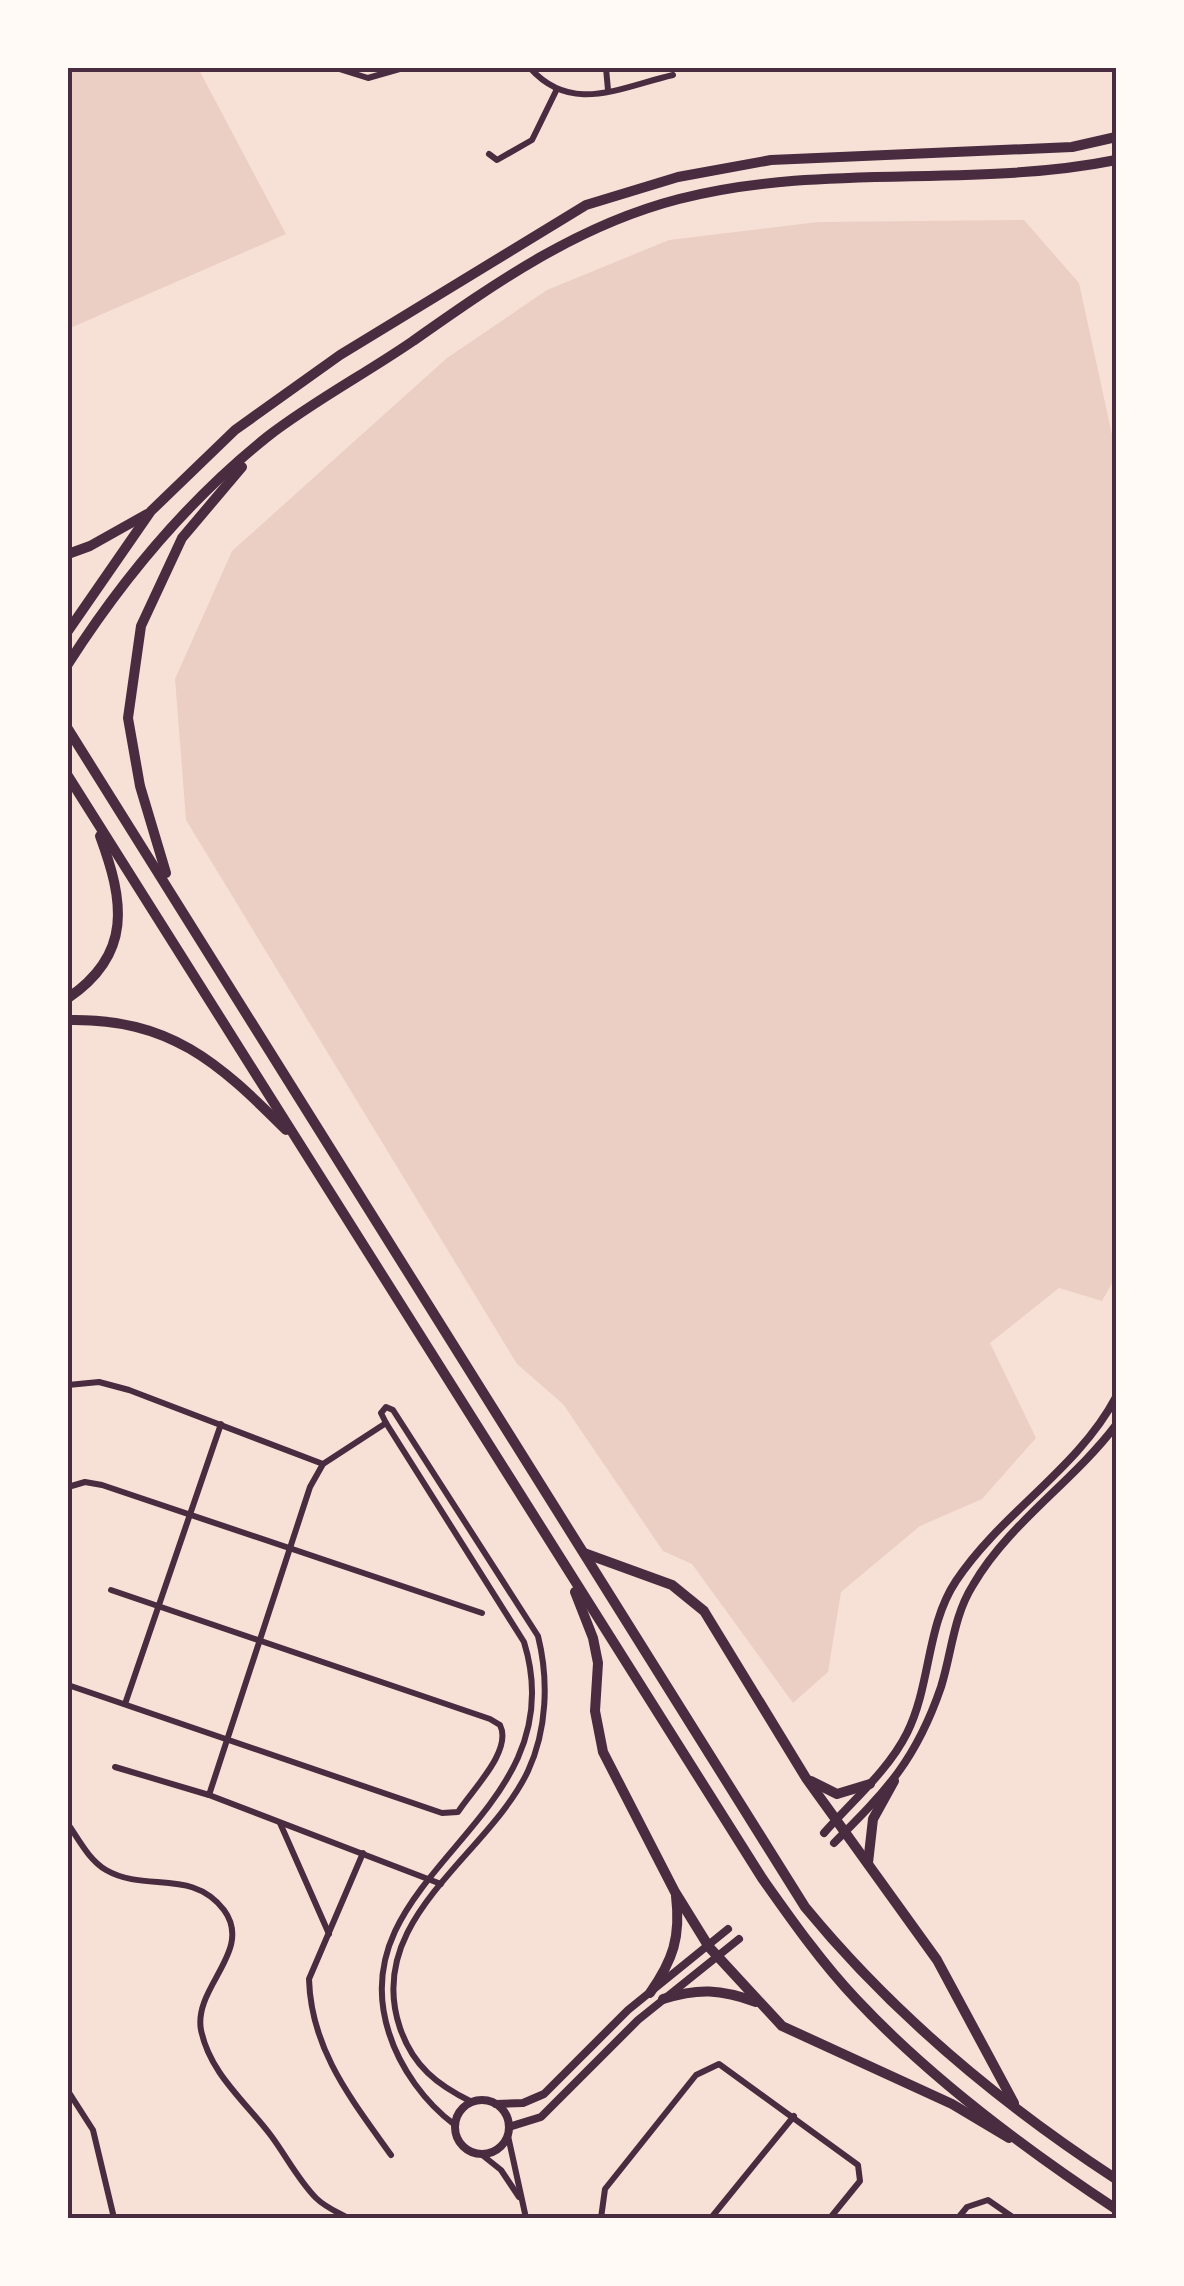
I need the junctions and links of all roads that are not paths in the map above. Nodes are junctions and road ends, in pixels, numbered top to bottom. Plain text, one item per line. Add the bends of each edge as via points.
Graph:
1 (336, 68) edge
2 (403, 68) edge
3 (530, 68) edge
4 (606, 68) edge
5 (674, 75) dead end
6 (608, 90) junction
7 (556, 91) junction
8 (1116, 136) edge
9 (489, 154) dead end
10 (1116, 160) edge
11 (269, 436) junction
12 (151, 512) junction
13 (68, 554) edge
14 (68, 631) edge
15 (70, 660) edge
16 (68, 729) edge
17 (68, 776) edge
18 (93, 816) junction
19 (174, 895) junction
20 (68, 998) edge
21 (68, 1020) edge
22 (301, 1145) junction
23 (68, 1385) edge
24 (1116, 1397) edge
25 (386, 1423) junction
26 (221, 1424) junction
27 (1116, 1426) edge
28 (323, 1464) junction
29 (68, 1487) edge
30 (190, 1514) junction
31 (291, 1551) junction
32 (583, 1553) junction
33 (568, 1572) junction
34 (111, 1590) dead end
35 (157, 1605) junction
36 (482, 1613) dead end
37 (258, 1640) junction
38 (68, 1685) edge
39 (125, 1704) junction
40 (228, 1737) junction
41 (115, 1767) dead end
42 (806, 1778) junction
43 (894, 1781) junction
44 (870, 1784) junction
45 (209, 1796) junction
46 (836, 1820) junction
47 (280, 1823) junction
48 (68, 1824) edge
49 (844, 1832) junction
50 (824, 1833) dead end
51 (834, 1843) dead end
52 (363, 1853) junction
53 (868, 1863) junction
54 (431, 1877) junction
55 (441, 1884) junction
56 (675, 1892) junction
57 (728, 1929) dead end
58 (330, 1935) junction
59 (739, 1939) dead end
60 (709, 1947) junction
61 (720, 1959) junction
62 (650, 1993) junction
63 (663, 2000) junction
64 (756, 2002) junction
65 (68, 2091) edge
66 (472, 2102) junction
67 (496, 2104) junction
68 (794, 2116) junction
69 (1028, 2119) junction
70 (455, 2125) junction
71 (509, 2131) junction
72 (481, 2154) junction
73 (391, 2155) dead end
74 (1064, 2175) junction
75 (1116, 2179) edge
76 (522, 2202) junction
77 (1116, 2210) edge
78 (114, 2218) edge
79 (348, 2218) edge
80 (526, 2218) edge
81 (601, 2218) edge
82 (711, 2218) edge
83 (830, 2218) edge
84 (958, 2218) edge
85 (1014, 2218) edge

1 - 2 street via 368,78
3 - 7 street
4 - 6 street
5 - 6 street
6 - 7 street via 579,97
7 - 9 street via 532,140 496,160
8 - 12 main road via 1072,147 771,160 678,177 586,205 284,393 223,440
10 - 11 main road via 1068,170 781,182 663,204 598,226 505,275
11 - 15 main road via 186,510
11 - 19 main road via 182,538 141,626 128,718 140,786
12 - 13 main road
12 - 14 main road
16 - 19 main road
17 - 18 main road
18 - 20 main road via 117,886 118,934 97,973
18 - 22 main road
19 - 32 main road
21 - 22 main road via 116,1022 181,1041 230,1074
22 - 33 main road
23 - 26 street via 100,1382
24 - 44 street via 953,1584 908,1732
25 - 28 street
25 - 54 street via 524,1642 532,1677 529,1734 518,1765
25 - 55 street via 381,1413 390,1408 538,1636 544,1660 542,1714 528,1770
26 - 28 street
26 - 30 street
27 - 43 street via 994,1553 971,1587 920,1743
28 - 31 street
29 - 30 street via 102,1485
30 - 31 street
30 - 35 street
31 - 36 street
31 - 37 street
32 - 42 main road via 689,1595
32 - 69 main road via 806,1907 866,1978
33 - 56 main road via 598,1663 603,1752
33 - 74 main road via 762,1878 854,1998 910,2052
34 - 35 street
35 - 37 street
35 - 39 street
37 - 40 street
37 - 40 street via 490,1720 500,1725 503,1739 453,1814
38 - 39 street
39 - 40 street
40 - 45 street
41 - 45 street
42 - 44 main road via 837,1794
42 - 46 main road
43 - 49 street
43 - 53 main road via 873,1819
44 - 46 street
45 - 47 street
46 - 49 main road
46 - 50 street
47 - 52 street
47 - 58 street
48 - 79 street via 107,1870 188,1884 224,1911 232,1942 203,1999 201,2028 210,2055 314,2195
49 - 51 street
49 - 53 main road
52 - 54 street
52 - 58 street
53 - 69 main road via 937,1960 992,2067
54 - 55 street
54 - 70 street via 391,1936 381,2001 406,2069 436,2112
55 - 66 street via 404,1937 394,2003 420,2068
56 - 60 main road
56 - 62 main road via 677,1943
57 - 60 street
58 - 73 street via 309,1979 320,2042
59 - 61 street
60 - 61 main road
60 - 62 street
61 - 63 street
61 - 64 main road
62 - 67 street via 544,2094
63 - 64 main road via 696,1989
63 - 71 street via 541,2117
64 - 74 main road via 803,2039 952,2104
65 - 78 street via 93,2130
66 - 67 street
66 - 70 street
67 - 71 street
68 - 81 street via 727,2067 702,2069 606,2189
68 - 82 street
68 - 83 street via 858,2164 860,2181
69 - 75 main road
70 - 72 street via 459,2141
71 - 72 street via 495,2151
71 - 76 street
72 - 76 street
74 - 77 main road
76 - 80 street
84 - 85 street via 988,2200

